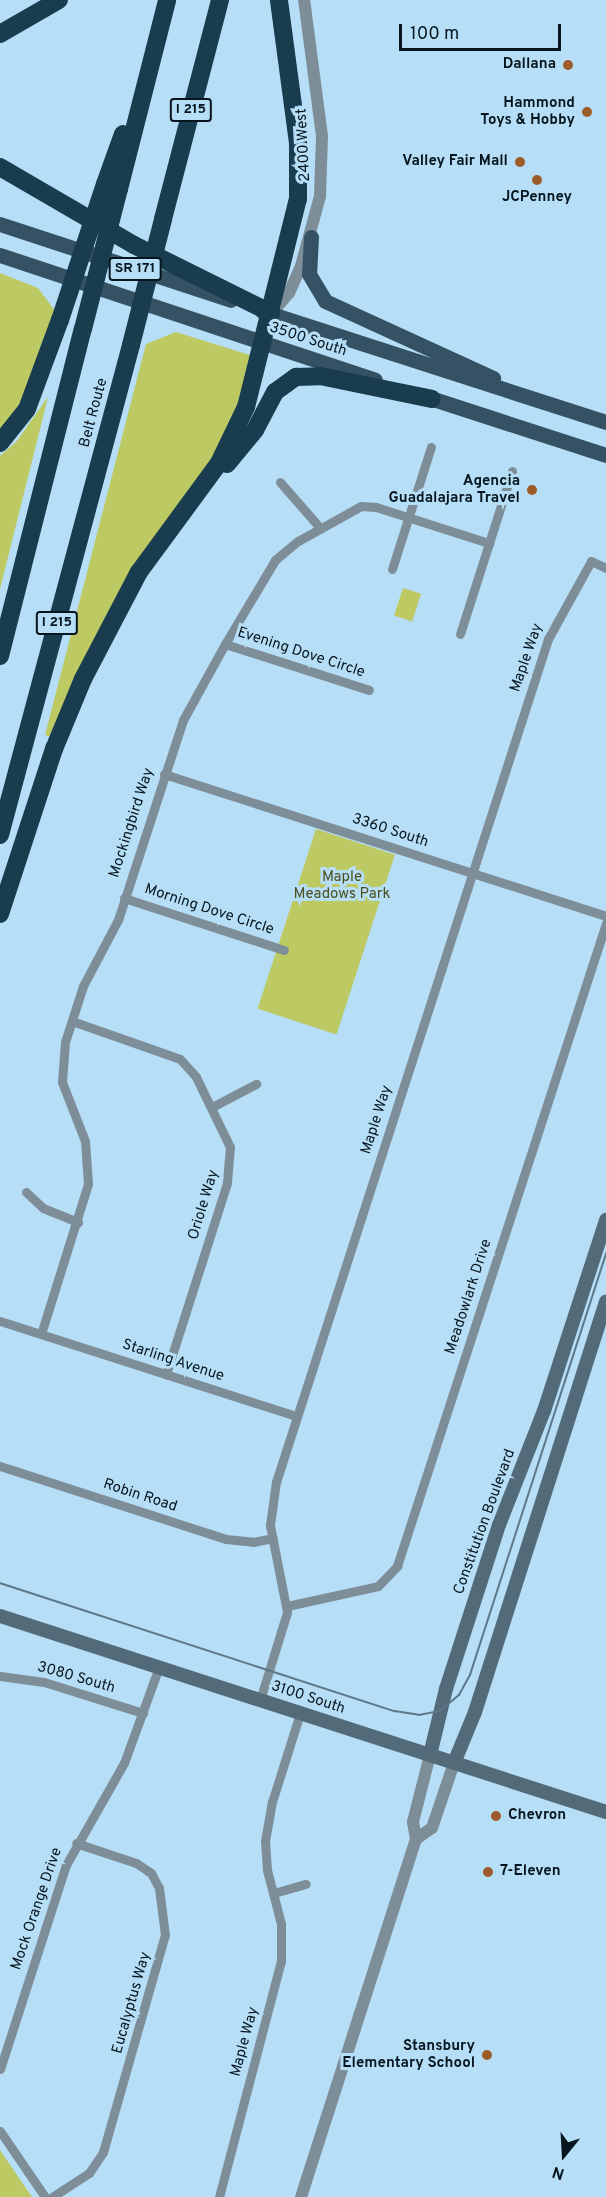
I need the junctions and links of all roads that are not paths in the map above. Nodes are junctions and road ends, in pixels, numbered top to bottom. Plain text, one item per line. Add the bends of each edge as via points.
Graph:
1 (59, 0) edge
2 (167, 0) edge
3 (220, 0) edge
4 (279, 0) edge
5 (304, 0) edge
6 (0, 34) edge
7 (0, 167) edge
8 (112, 187) junction
9 (0, 224) edge
10 (311, 237) junction
11 (0, 255) edge
12 (271, 313) junction
13 (262, 344) junction
14 (511, 390) junction
15 (432, 399) junction
16 (606, 422) edge
17 (0, 443) edge
18 (431, 447) dead end
19 (606, 455) edge
20 (512, 471) dead end
21 (209, 478) junction
22 (280, 482) dead end
23 (409, 518) junction
24 (321, 529) junction
25 (489, 543) junction
26 (606, 568) edge
27 (392, 569) dead end
28 (460, 634) dead end
29 (225, 644) junction
30 (0, 656) edge
31 (369, 690) dead end
32 (164, 774) junction
33 (0, 835) edge
34 (472, 873) junction
35 (124, 898) junction
36 (0, 914) edge
37 (606, 916) edge
38 (605, 927) edge
39 (284, 950) dead end
40 (72, 1021) junction
41 (256, 1084) dead end
42 (212, 1107) junction
43 (26, 1192) dead end
44 (606, 1220) edge
45 (78, 1222) junction
46 (606, 1301) edge
47 (0, 1321) edge
48 (41, 1334) junction
49 (166, 1374) junction
50 (296, 1416) junction
51 (0, 1466) edge
52 (273, 1538) junction
53 (287, 1606) junction
54 (0, 1616) edge
55 (159, 1667) junction
56 (0, 1676) edge
57 (260, 1700) junction
58 (143, 1713) junction
59 (300, 1713) junction
60 (430, 1755) junction
61 (454, 1763) junction
62 (606, 1812) edge
63 (416, 1839) junction
64 (76, 1843) junction
65 (306, 1884) dead end
66 (274, 1893) junction
67 (3, 2048) edge
68 (0, 2069) edge
69 (0, 2131) edge
70 (45, 2197) edge
71 (52, 2197) edge
72 (219, 2197) edge
73 (301, 2197) edge

1 - 6 highway
2 - 8 highway, Belt Route
3 - 33 highway, Belt Route / I 215, bridge
4 - 12 highway via 298,143 299,180 291,237
5 - 10 street, 2400 West via 323,155
7 - 12 highway via 134,246
8 - 17 highway, bridge via 27,409
8 - 30 highway, Belt Route, bridge via 84,329
9 - 12 main road, 3500 South / SR 171
10 - 12 street, 2400 West via 289,293
10 - 14 main road via 309,274 325,301 457,359
11 - 13 main road, 3500 South / SR 171
12 - 13 highway
12 - 14 main road, 3500 South / SR 171
13 - 15 main road, 3500 South / SR 171
13 - 21 highway via 241,421
14 - 16 main road, 3500 South / SR 171
15 - 19 main road, 3500 South / SR 171
15 - 21 highway via 320,376 296,377 275,392 248,441
18 - 23 street
20 - 25 street
21 - 36 highway via 139,572 83,679 54,749
22 - 24 street
23 - 24 street, Mockingbird Way via 366,505
23 - 25 street, Mockingbird Way
23 - 27 street
24 - 29 street, Mockingbird Way via 298,542 270,567
25 - 28 street
26 - 34 street, Maple Way via 591,561 553,628
29 - 31 street, Evening Dove Circle
29 - 32 street, Mockingbird Way via 183,720
32 - 34 street, 3360 South
32 - 35 street, Mockingbird Way
34 - 37 street, 3360 South
34 - 50 street, Maple Way
35 - 39 street, Morning Dove Circle
35 - 40 street, Mockingbird Way via 113,930 83,986
38 - 53 street, Meadowlark Drive via 397,1566 378,1586
40 - 42 street, Oriole Way via 172,1054 192,1070
40 - 45 street, Mockingbird Way via 64,1049 62,1082 85,1141 89,1169
41 - 42 street
42 - 49 street, Oriole Way via 231,1147 230,1172
43 - 45 street via 43,1208
44 - 60 main road, Constitution Boulevard via 544,1411 499,1525 446,1689
45 - 48 street, Mockingbird Way
46 - 61 main road, Constitution Boulevard via 475,1712
47 - 48 street, Starling Avenue
48 - 49 street, Starling Avenue
49 - 50 street, Starling Avenue
50 - 52 street, Maple Way via 271,1503
51 - 52 street, Robin Road via 226,1539 253,1542
52 - 53 street, Maple Way
53 - 57 street, Maple Way
54 - 55 main road, 3100 South
55 - 57 main road, 3100 South
55 - 58 street, Mock Orange Drive
56 - 58 street, 3080 South via 44,1682
57 - 59 main road, 3100 South
58 - 64 street, Mock Orange Drive via 124,1763
59 - 60 main road, 3100 South
59 - 66 street, Maple Way via 268,1816 265,1856
60 - 61 main road, 3100 South
60 - 63 street, Constitution Boulevard via 413,1822
61 - 62 main road, 3100 South
61 - 63 street, Constitution Boulevard via 432,1828
63 - 73 street, Constitution Boulevard
64 - 67 street, Mock Orange Drive
64 - 71 street, Eucalyptus Way via 136,1863 151,1873 159,1888 165,1935 103,2152 89,2173
65 - 66 street
66 - 72 street, Maple Way via 282,1936 279,1973
67 - 68 street, Mock Orange Drive
69 - 70 street

